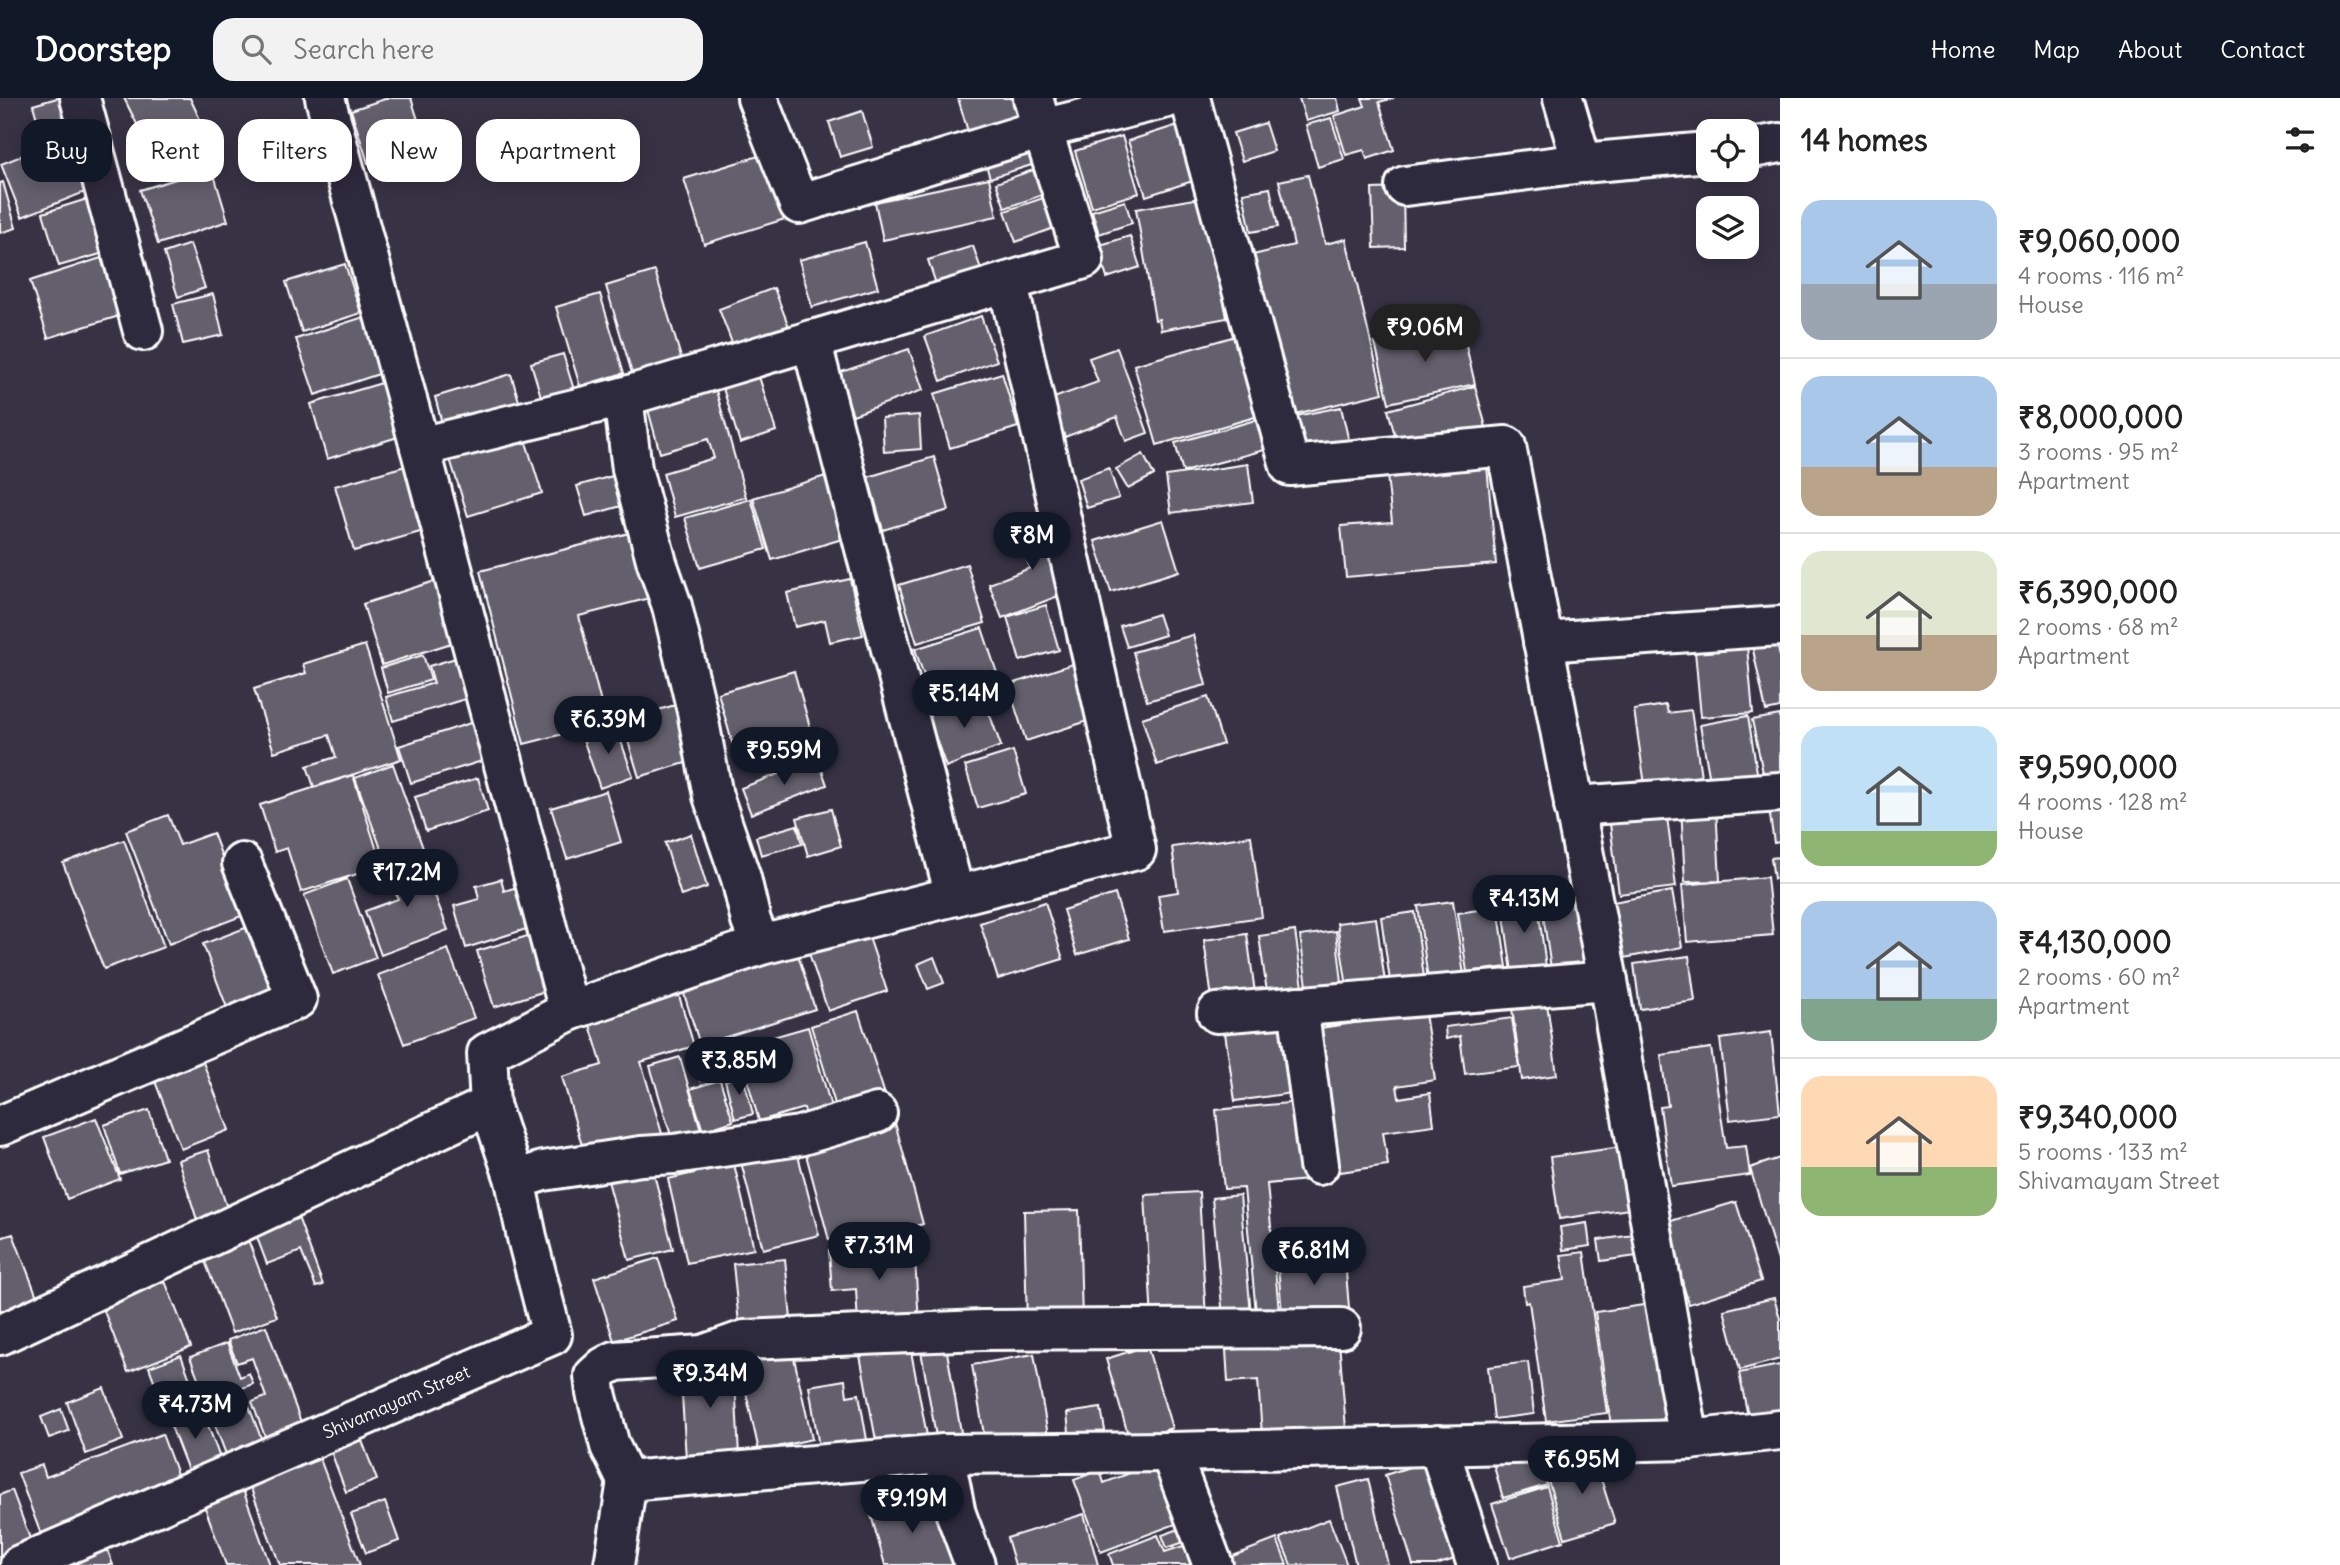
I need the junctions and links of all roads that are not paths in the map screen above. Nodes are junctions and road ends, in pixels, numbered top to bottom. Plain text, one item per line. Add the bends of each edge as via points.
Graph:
1 (80, 98) edge
2 (325, 98) edge
3 (757, 98) edge
4 (1167, 98) edge
5 (1189, 98) edge
6 (1563, 98) edge
7 (1038, 113) edge
8 (1780, 143) edge
9 (1759, 147) edge
10 (1696, 153) edge
11 (1582, 163) junction
12 (1405, 186) dead end
13 (1008, 284) junction
14 (143, 331) dead end
15 (811, 340) junction
16 (623, 397) junction
17 (420, 447) junction
18 (1780, 626) edge
19 (1543, 642) junction
20 (1780, 792) edge
21 (1574, 806) junction
22 (242, 863) dead end
23 (955, 896) junction
24 (761, 945) junction
25 (1608, 981) junction
26 (1298, 1006) junction
27 (569, 1011) junction
28 (1217, 1013) dead end
29 (490, 1105) junction
30 (877, 1113) dead end
31 (0, 1126) edge
32 (1319, 1164) dead end
33 (515, 1180) junction
34 (1341, 1328) dead end
35 (0, 1335) edge
36 (1780, 1430) edge
37 (1689, 1440) junction
38 (1438, 1445) junction
39 (1170, 1452) junction
40 (944, 1454) junction
41 (627, 1481) junction
42 (20, 1565) edge
43 (614, 1565) edge
44 (975, 1565) edge
45 (1213, 1565) edge
46 (1476, 1565) edge

1 - 14 street
2 - 17 street
3 - 7 street via 799,204
4 - 7 street
5 - 19 street via 1290,467 1506,446
6 - 11 street
7 - 13 street via 1084,259
8 - 9 street
10 - 11 street
11 - 12 street
13 - 15 street
13 - 23 street via 1136,850
15 - 16 street
15 - 23 street
16 - 17 street
16 - 24 street via 632,469 672,606 713,796
17 - 27 street
18 - 19 street
19 - 21 street
20 - 21 street
21 - 25 street
22 - 31 street via 297,999
23 - 24 street
24 - 27 street
25 - 26 street
25 - 37 street
26 - 28 street
26 - 32 street
27 - 29 street, Shivamayam Street via 487,1053
29 - 33 street, Shivamayam Street
29 - 35 street
30 - 33 street via 799,1136 543,1171
33 - 42 street, Shivamayam Street via 552,1335
34 - 41 street via 982,1330 745,1340 703,1355 615,1361 594,1376 610,1446
36 - 37 street
37 - 38 street
38 - 39 street
38 - 46 street
39 - 40 street
39 - 45 street
40 - 41 street
40 - 44 street via 956,1514
41 - 43 street

